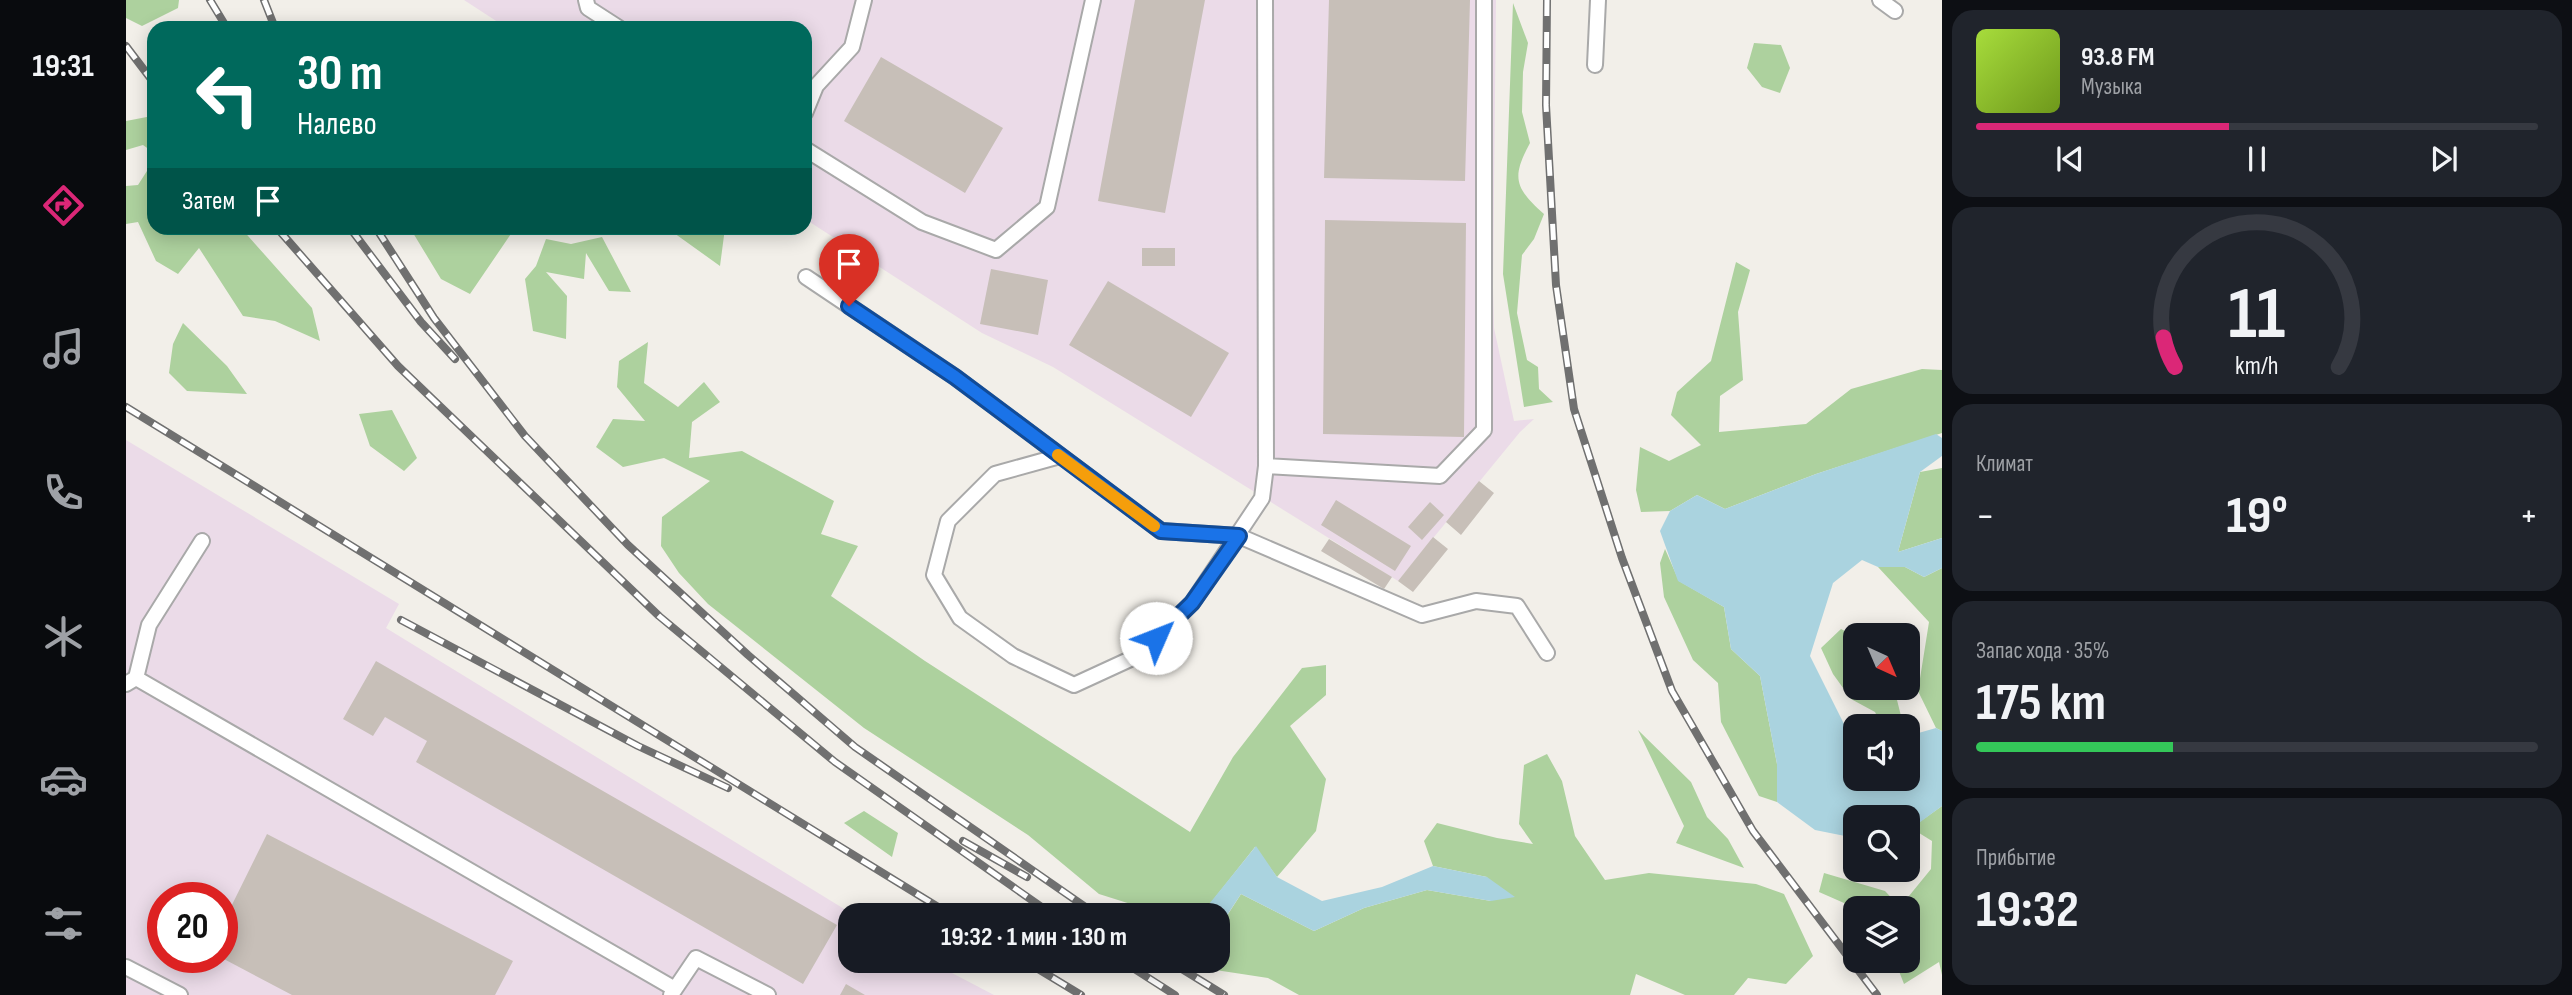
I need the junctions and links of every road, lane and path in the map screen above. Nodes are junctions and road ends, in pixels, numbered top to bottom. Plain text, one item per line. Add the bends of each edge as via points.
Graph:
1 (586, 0) edge
2 (864, 0) edge
3 (1093, 0) edge
4 (1265, 0) edge
5 (1484, 0) edge
6 (1598, 0) edge
7 (1880, 0) edge
8 (1895, 11) dead end
9 (608, 21) edge
10 (1595, 65) dead end
11 (812, 96) edge
12 (812, 153) edge
13 (806, 277) dead end
14 (1059, 456) junction
15 (1266, 466) junction
16 (1239, 536) junction
17 (202, 541) dead end
18 (1547, 653) dead end
19 (131, 681) edge
20 (126, 967) edge
21 (673, 992) edge
22 (180, 995) edge
23 (768, 995) edge

1 - 9 lane via 587,8
2 - 11 lane via 852,47
3 - 12 lane via 1047,207 996,250 922,222
4 - 15 lane
5 - 15 lane via 1484,430 1440,475
6 - 10 lane
7 - 8 lane
13 - 14 lane via 955,377
14 - 16 lane via 1161,531
14 - 16 lane via 995,474 948,521 934,575 960,618 1013,656 1074,685 1138,656 1192,603
15 - 16 lane via 1262,498
16 - 18 lane via 1422,615 1476,601 1517,606
17 - 19 lane via 149,625
19 - 21 lane
20 - 22 lane
21 - 23 lane via 696,958

